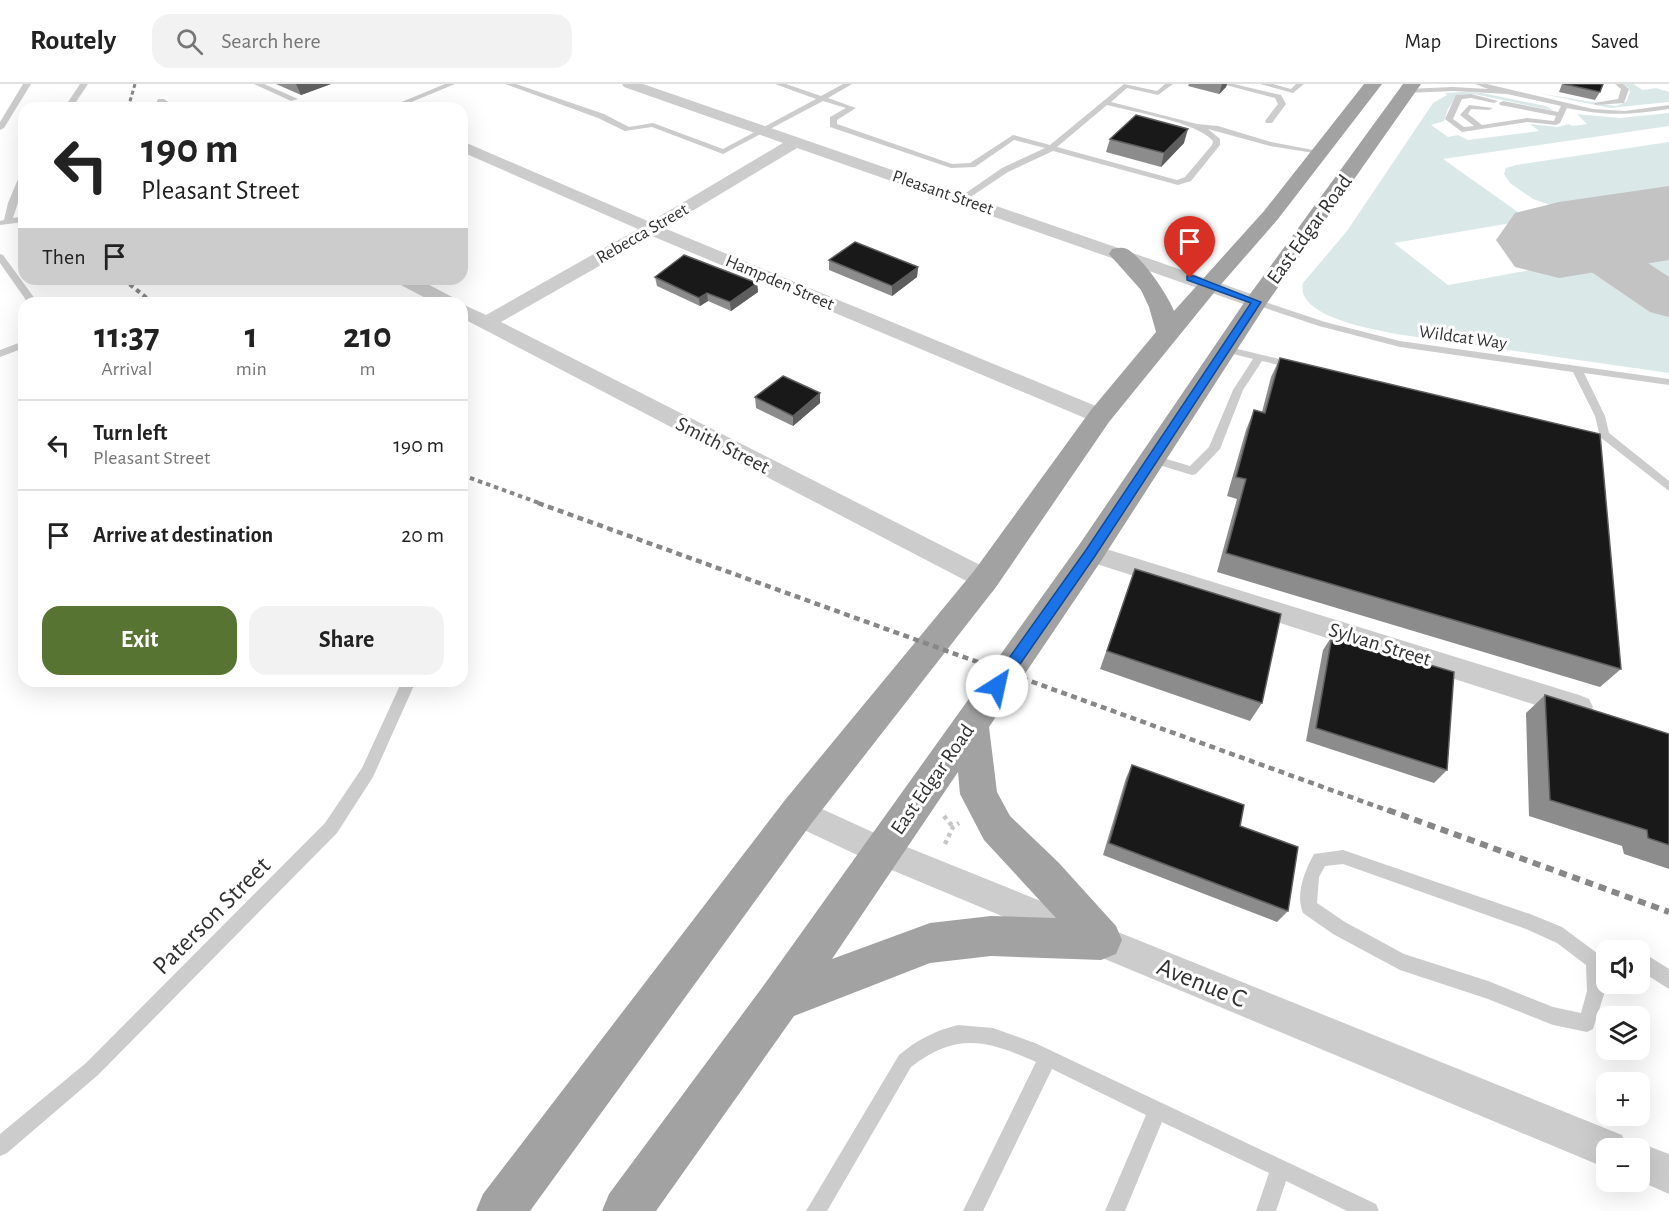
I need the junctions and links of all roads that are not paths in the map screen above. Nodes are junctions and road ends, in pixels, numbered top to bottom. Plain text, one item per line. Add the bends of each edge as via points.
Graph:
1 (27, 84) edge
2 (84, 84) edge
3 (258, 84) edge
4 (451, 84) edge
5 (509, 84) edge
6 (629, 84) edge
7 (779, 84) edge
8 (848, 84) edge
9 (1169, 84) edge
10 (1226, 84) edge
11 (1264, 84) edge
12 (1300, 84) edge
13 (1372, 84) edge
14 (1479, 84) edge
15 (1511, 84) edge
16 (1619, 84) edge
17 (1127, 85) edge
18 (1409, 87) edge
19 (1528, 88) junction
20 (1507, 92) junction
21 (1524, 96) junction
22 (822, 98) junction
23 (294, 99) dead end
24 (72, 102) edge
25 (406, 102) edge
26 (1106, 103) junction
27 (1565, 105) junction
28 (1669, 107) edge
29 (1560, 115) junction
30 (1527, 120) junction
31 (1269, 121) dead end
32 (1197, 126) junction
33 (1480, 127) junction
34 (0, 128) edge
35 (763, 130) junction
36 (797, 141) junction
37 (1050, 148) junction
38 (468, 149) edge
39 (1320, 152) junction
40 (18, 188) edge
41 (963, 199) junction
42 (4, 223) edge
43 (651, 229) junction
44 (1120, 254) junction
45 (0, 257) edge
46 (18, 282) edge
47 (1209, 284) junction
48 (415, 285) edge
49 (438, 297) edge
50 (1256, 302) junction
51 (468, 313) edge
52 (486, 323) junction
53 (1168, 332) junction
54 (18, 346) edge
55 (1225, 349) junction
56 (0, 354) edge
57 (1259, 358) junction
58 (1304, 368) edge
59 (1577, 369) junction
60 (1669, 382) edge
61 (1100, 416) junction
62 (1153, 459) junction
63 (1669, 488) edge
64 (1090, 553) junction
65 (985, 579) junction
66 (406, 687) edge
67 (1601, 713) edge
68 (970, 724) junction
69 (798, 812) junction
70 (881, 851) junction
71 (1101, 940) junction
72 (1600, 962) edge
73 (1650, 966) edge
74 (1669, 980) edge
75 (779, 1000) junction
76 (1048, 1058) junction
77 (1158, 1110) junction
78 (1596, 1144) edge
79 (0, 1146) edge
80 (1650, 1166) edge
81 (1280, 1169) junction
82 (1669, 1174) edge
83 (500, 1211) edge
84 (626, 1211) edge
85 (816, 1211) edge
86 (973, 1211) edge
87 (1115, 1211) edge
88 (1266, 1211) edge
89 (1369, 1211) edge

1 - 34 lane
2 - 24 lane
3 - 23 lane
4 - 25 lane
5 - 35 lane via 628,129 652,125 723,152
6 - 35 street, Pleasant Street
7 - 22 lane
8 - 22 lane
9 - 17 lane via 1158,93
10 - 31 lane via 1278,97 1282,104
11 - 12 lane via 1293,91
13 - 39 highway, East Edgar Road
14 - 20 lane
15 - 19 lane
16 - 19 lane via 1625,88 1621,101 1616,103
17 - 26 lane
18 - 20 lane
18 - 50 highway, East Edgar Road
19 - 21 lane
20 - 21 lane
21 - 27 lane
22 - 35 lane
22 - 37 lane via 852,108 833,119 833,125 951,166 972,165 1013,137
26 - 32 lane
26 - 37 lane
27 - 28 lane via 1625,113
27 - 29 lane
29 - 30 lane via 1556,123
29 - 30 lane via 1501,106
30 - 33 lane
32 - 37 lane via 1217,141 1188,179 1178,183
32 - 39 lane
33 - 33 lane via 1464,115 1469,107 1492,104 1472,96 1460,97 1449,119 1462,130
35 - 36 street, Pleasant Street
36 - 41 street, Pleasant Street
36 - 43 street, Rebecca Street
37 - 41 lane via 1005,170
38 - 43 street, Hampden Street
39 - 47 highway, East Edgar Road via 1271,215
40 - 42 lane
41 - 44 street, Pleasant Street
43 - 52 street, Rebecca Street
43 - 61 street, Hampden Street
44 - 47 street, Pleasant Street
44 - 53 highway via 1155,291
45 - 46 lane
47 - 50 street, Pleasant Street
47 - 53 highway, East Edgar Road
48 - 49 street
50 - 55 highway, East Edgar Road
50 - 59 lane, Wildcat Way via 1400,344
51 - 52 street, Smith Street
52 - 65 street, Smith Street
53 - 61 highway, East Edgar Road
54 - 56 lane
55 - 57 lane
55 - 62 highway, East Edgar Road
57 - 58 lane
57 - 62 lane via 1238,390 1214,449 1192,471
59 - 60 lane, Wildcat Way
59 - 63 lane via 1600,416 1599,434
61 - 65 highway, East Edgar Road
62 - 64 highway, East Edgar Road
64 - 67 street, Sylvan Street
64 - 68 highway, East Edgar Road
65 - 69 highway, East Edgar Road
66 - 79 lane, Paterson Street via 368,772 331,828 92,1069
68 - 70 highway, East Edgar Road
68 - 71 highway via 979,794 997,828
69 - 70 street, Avenue C
69 - 83 highway, East Edgar Road
70 - 71 street, Avenue C
70 - 75 highway, East Edgar Road
71 - 75 highway via 991,936 930,943
71 - 78 street, Avenue C
72 - 72 lane via 1587,1023 1553,1016 1400,961 1339,928 1309,907 1311,876 1320,859 1344,857 1560,935
73 - 74 lane
75 - 84 highway, East Edgar Road
76 - 77 lane
76 - 85 lane via 982,1034 949,1036 915,1052 897,1072
76 - 86 lane
77 - 81 lane
77 - 87 lane
80 - 82 street
81 - 88 lane
81 - 89 lane

